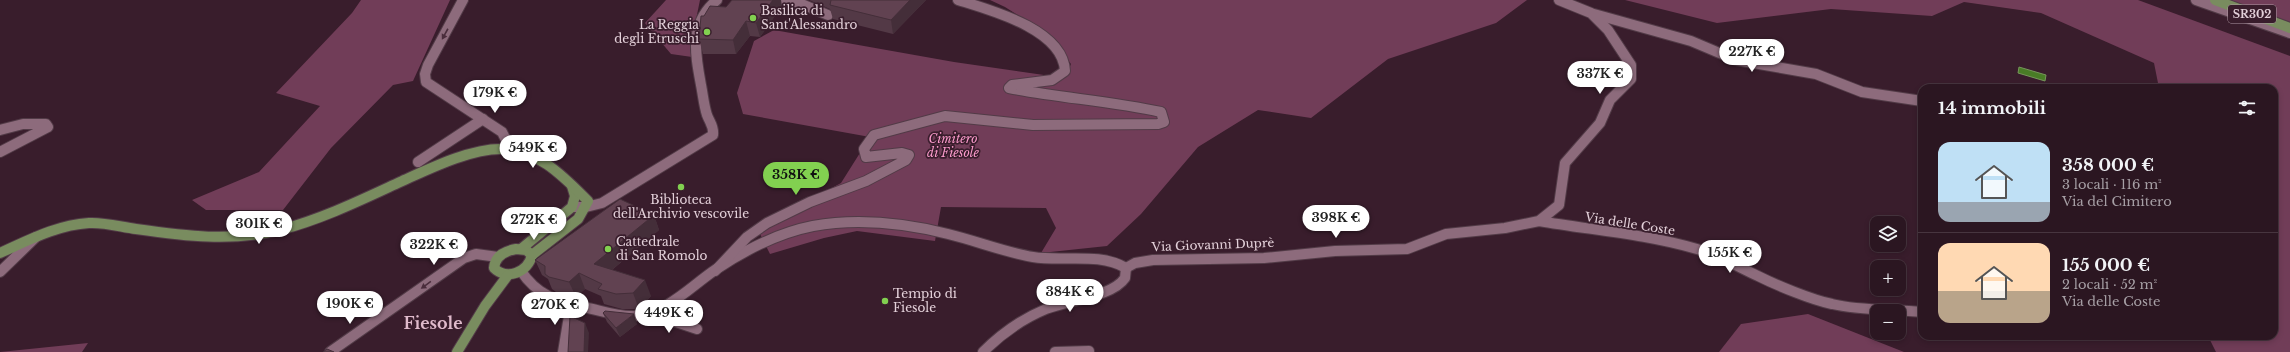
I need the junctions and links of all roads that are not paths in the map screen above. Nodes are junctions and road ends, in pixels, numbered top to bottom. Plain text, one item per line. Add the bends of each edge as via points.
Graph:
1 (463, 0) edge
2 (717, 0) edge
3 (784, 0) edge
4 (958, 0) edge
5 (1559, 0) edge
6 (2196, 0) edge
7 (2215, 0) edge
8 (1591, 13) junction
9 (828, 15) dead end
10 (2290, 28) edge
11 (2290, 33) edge
12 (1918, 100) edge
13 (483, 119) junction
14 (0, 130) edge
15 (503, 148) junction
16 (0, 152) edge
17 (418, 162) dead end
18 (569, 183) junction
19 (572, 207) junction
20 (586, 207) junction
21 (1539, 221) junction
22 (37, 235) junction
23 (521, 249) junction
24 (0, 253) edge
25 (532, 255) junction
26 (498, 257) junction
27 (1126, 268) junction
28 (521, 271) junction
29 (715, 271) junction
30 (0, 272) edge
31 (508, 275) junction
32 (571, 304) junction
33 (1918, 312) edge
34 (649, 314) junction
35 (697, 328) dead end
36 (332, 351) edge
37 (1089, 351) dead end
38 (457, 352) edge
39 (563, 352) edge
40 (983, 352) edge
41 (1055, 352) edge

1 -> 13 street via 424,74 426,82
2 - 20 street via 706,8 696,33 695,51 706,115 714,128 713,135 611,198
3 - 9 street via 799,3
4 - 29 street via 1026,23 1045,37 1065,62 1065,71 1052,80 1012,85 1009,88 1045,95 1119,103 1161,112 1164,122 1033,125 945,116 874,135 864,149 866,157 902,153 909,155 906,160 866,181 810,202 767,223 747,237
5 - 8 street, Via Giovanni Duprè
6 - 11 street
7 - 10 main road, SR302
8 - 12 street via 1691,41 1736,60 1816,74 1862,92
8 - 21 street, Via Giovanni Duprè via 1608,30 1629,62 1631,79 1610,100 1600,122 1565,163 1559,205
13 - 15 street via 505,136 507,142
13 - 17 street
14 - 16 street via 12,125 31,123 46,124 48,127
15 - 18 main road via 527,152 552,167
15 - 22 main road via 483,151 436,166 306,223 253,235 204,238 90,223 63,227
18 - 19 main road via 576,196
18 - 20 main road via 586,198
19 - 20 street
19 - 23 main road
20 - 25 main road via 578,218
21 - 27 street, Via Giovanni Duprè via 1505,228 1446,234 1406,249 1335,251 1264,258 1153,260 1135,263
21 - 33 street, Via delle Coste via 1698,249 1725,259 1759,277 1831,304 1873,310
22 - 24 main road
22 - 30 street
23 - 25 main road
23 - 26 main road via 509,251
25 - 28 main road via 530,264
26 - 31 main road via 494,268 499,274
26 -> 36 street via 476,254 464,258
27 - 29 street via 1112,260 1061,260 1020,254 929,229 849,223 806,228 774,236
27 - 40 street via 1127,274 1123,282 1111,290 1052,306 1032,315 1006,332
28 - 31 main road
28 - 32 street via 530,285 544,297
29 - 34 street via 666,306
31 - 38 main road via 485,306
32 - 34 street via 629,316
32 - 39 street
34 - 35 street
37 - 41 street

